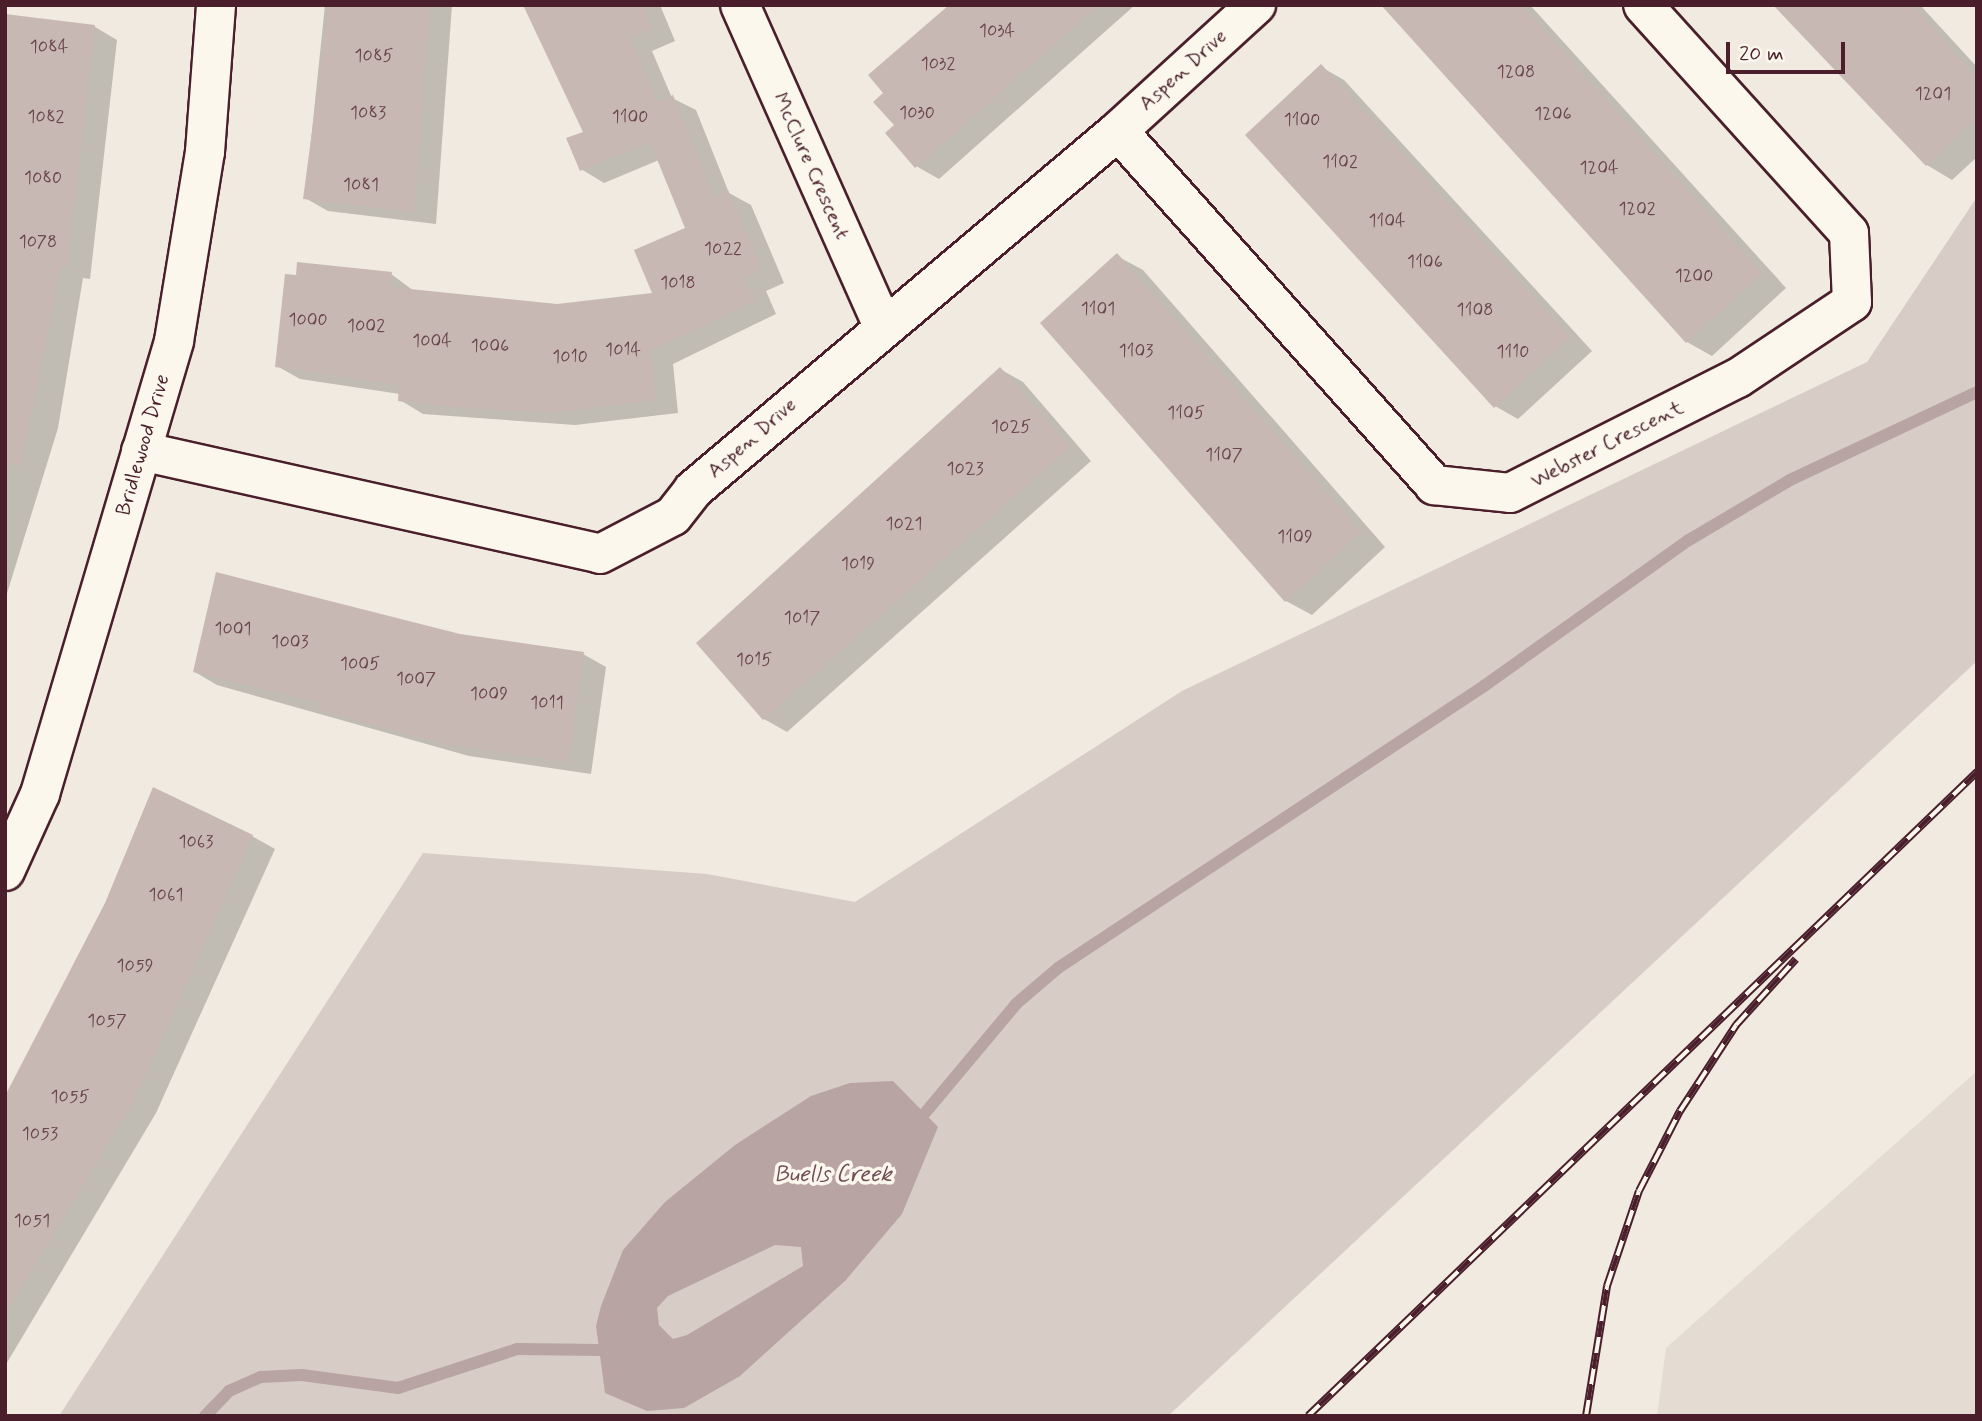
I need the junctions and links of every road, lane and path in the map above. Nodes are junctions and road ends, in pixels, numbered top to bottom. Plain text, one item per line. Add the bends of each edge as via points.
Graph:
1 (216, 5) edge
2 (740, 5) edge
3 (1256, 5) edge
4 (1643, 5) edge
5 (1118, 131) junction
6 (883, 326) junction
7 (141, 451) junction
8 (5, 871) edge

1 - 7 street, Bridlewood Drive via 205,152 174,341
2 - 6 street, McClure Crescent
3 - 5 street, Aspen Drive
4 - 5 street, Webster Crescent via 1849,233 1852,302 1738,378 1510,493 1434,485
5 - 6 street, Aspen Drive
6 - 7 street, Aspen Drive via 693,490 673,516 600,554
7 - 8 street, Bridlewood Drive via 40,794

